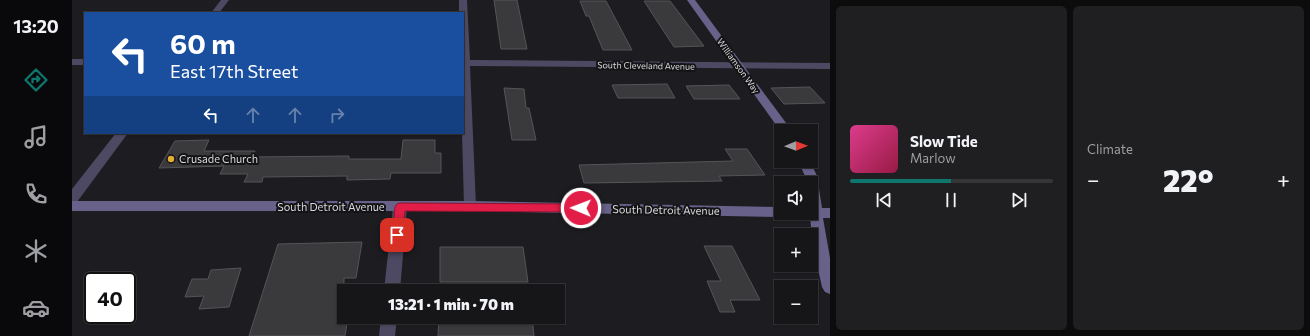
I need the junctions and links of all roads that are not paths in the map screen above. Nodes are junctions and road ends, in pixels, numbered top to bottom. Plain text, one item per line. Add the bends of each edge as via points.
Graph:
1 (225, 0) edge
2 (463, 0) edge
3 (691, 0) edge
4 (216, 12) edge
5 (463, 12) edge
6 (72, 62) edge
7 (84, 62) edge
8 (464, 64) edge
9 (830, 66) edge
10 (738, 67) junction
11 (781, 124) edge
12 (121, 134) edge
13 (807, 168) edge
14 (72, 198) edge
15 (72, 206) edge
16 (470, 206) junction
17 (400, 207) junction
18 (774, 212) edge
19 (819, 213) edge
20 (393, 284) edge
21 (830, 288) edge
22 (388, 324) edge
23 (387, 336) edge

1 - 4 street
2 - 5 street
3 - 10 street, Williamson Way
6 - 7 street
8 - 10 street, South Cleveland Avenue
8 - 16 street
9 - 10 street, South Cleveland Avenue
10 - 11 street, Williamson Way
12 - 14 street
13 - 19 street
15 - 17 street, South Detroit Avenue
16 - 17 street, South Detroit Avenue
16 - 18 street, South Detroit Avenue
17 - 20 street
19 - 21 street via 821,251
22 - 23 street

